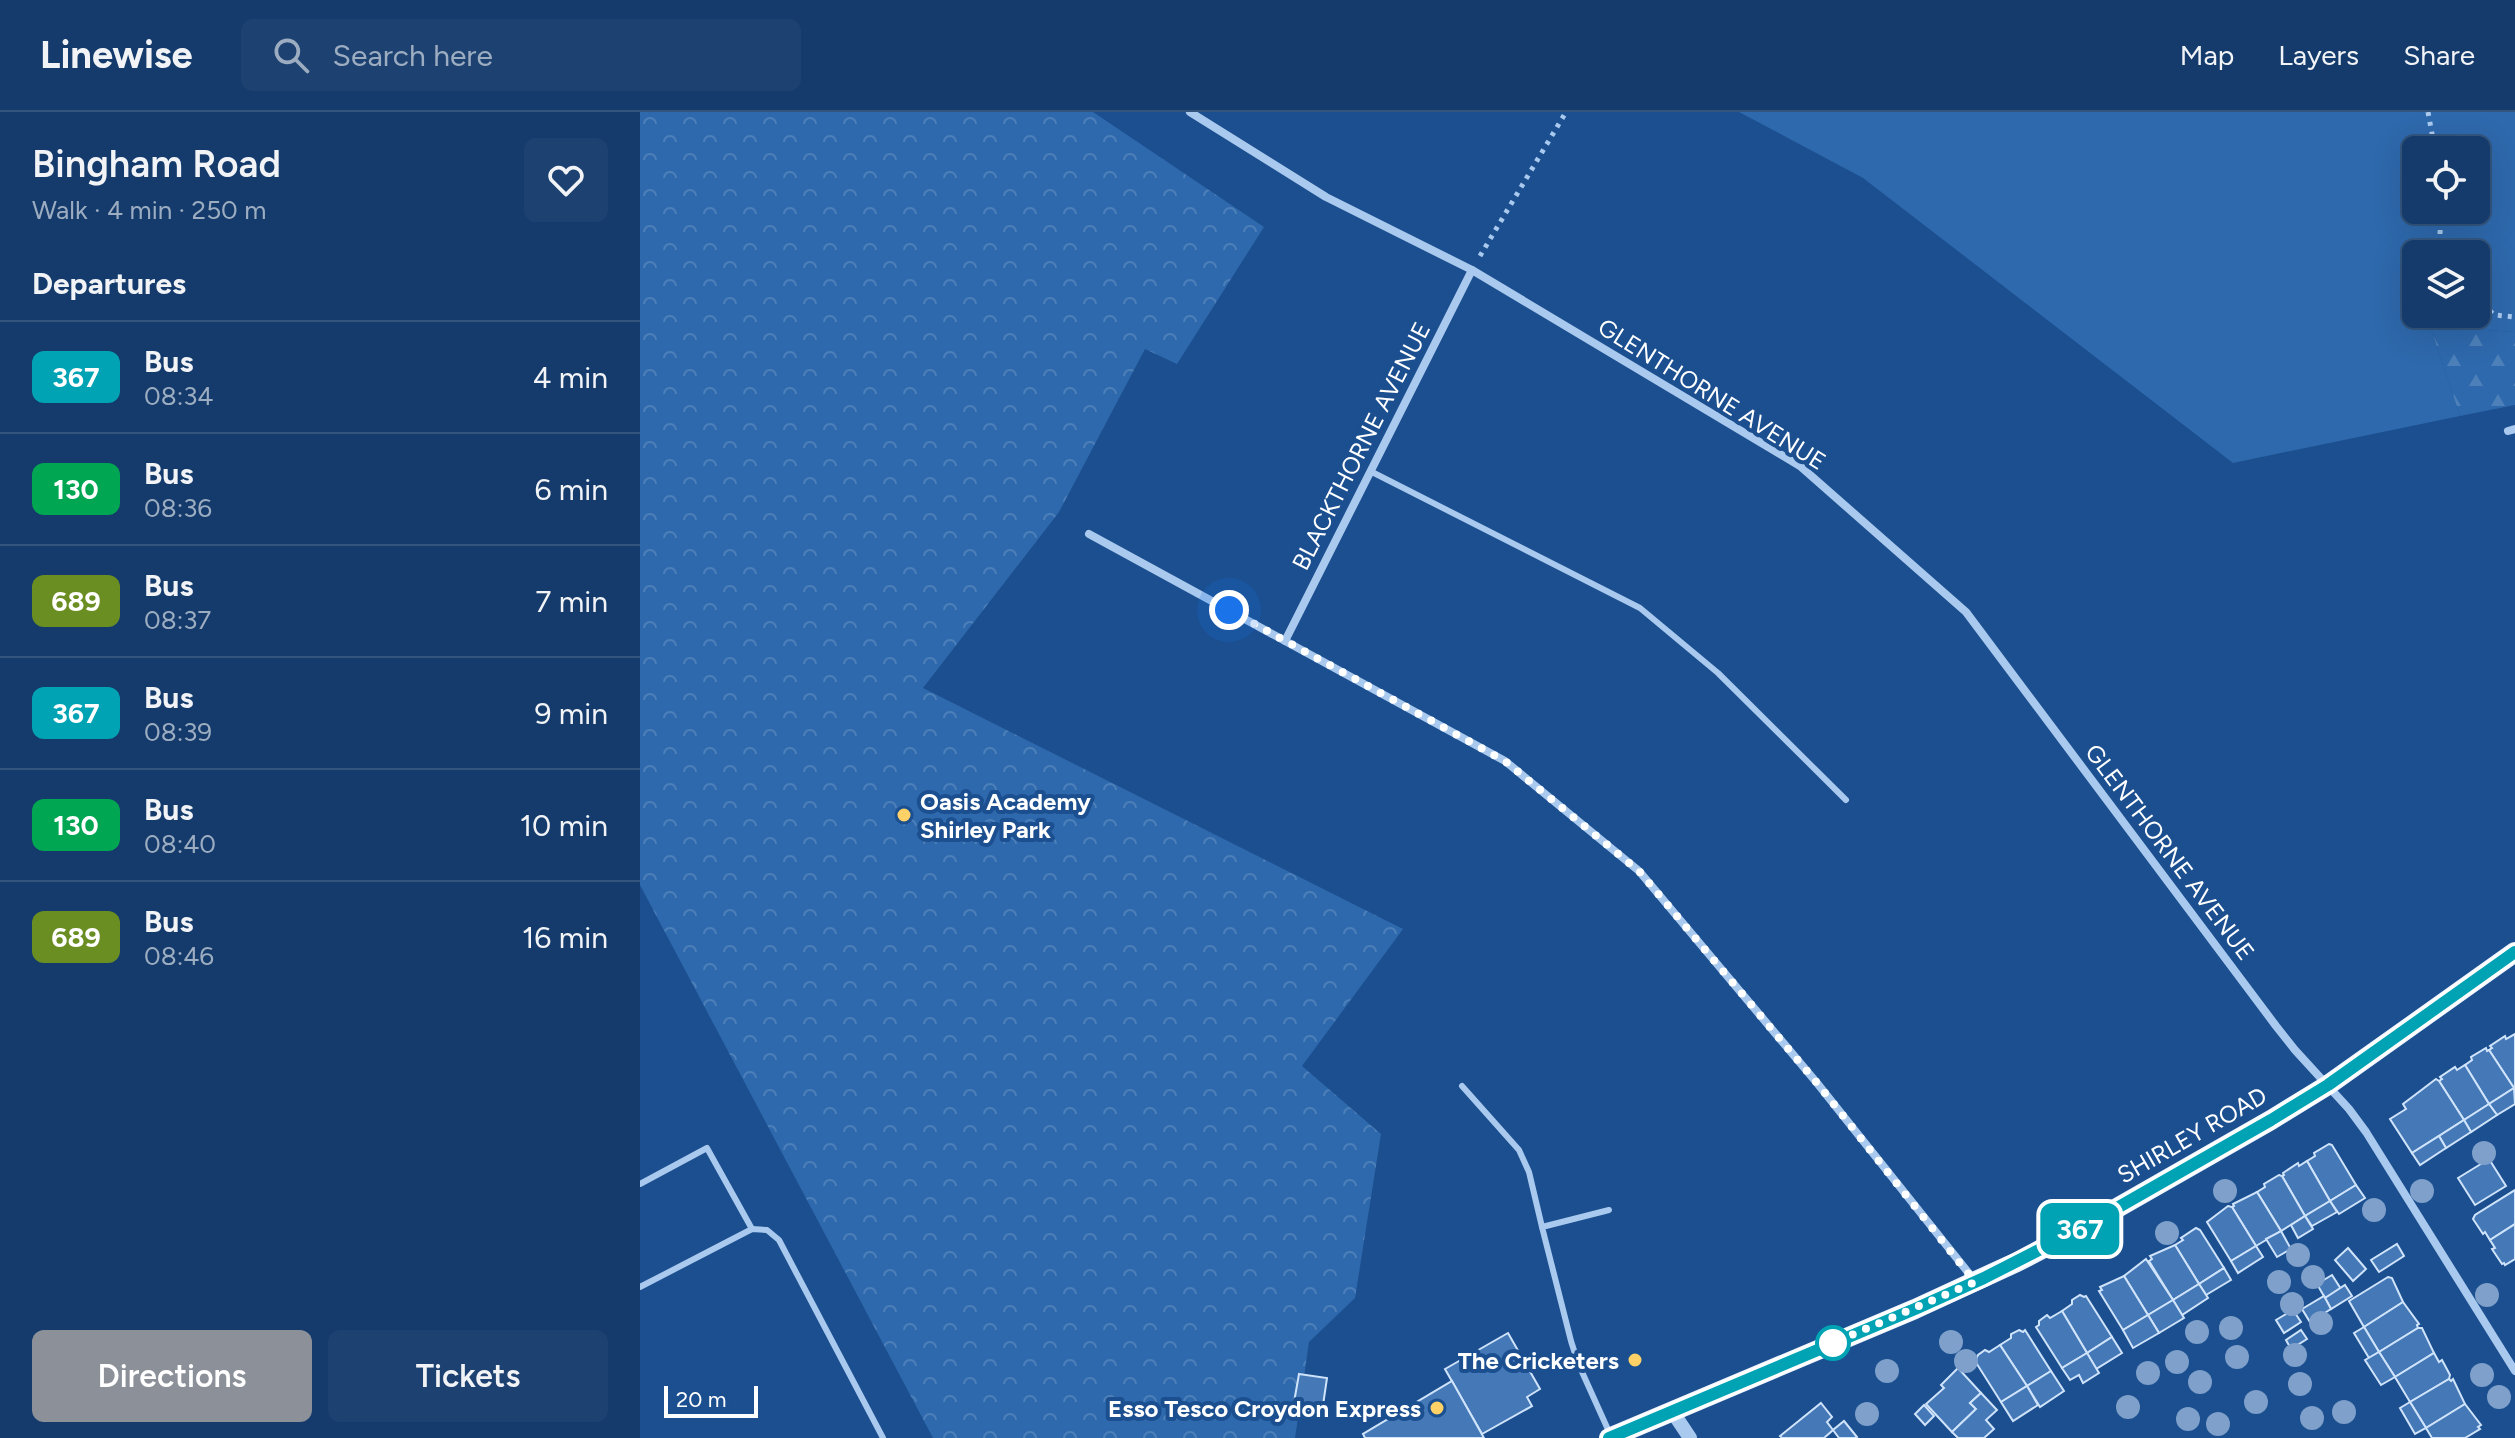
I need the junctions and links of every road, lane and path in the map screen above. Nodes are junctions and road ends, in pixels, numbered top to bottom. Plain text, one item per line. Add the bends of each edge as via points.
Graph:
1 (1190, 112) edge
2 (1566, 112) edge
3 (2428, 112) edge
4 (2432, 136) edge
5 (1472, 270) junction
6 (2490, 311) edge
7 (2515, 317) edge
8 (1370, 471) junction
9 (1089, 534) dead end
10 (1285, 641) junction
11 (1846, 800) dead end
12 (2515, 952) edge
13 (2328, 1085) junction
14 (1462, 1086) dead end
15 (640, 1184) edge
16 (1609, 1210) dead end
17 (1542, 1227) junction
18 (752, 1229) junction
19 (1975, 1282) junction
20 (640, 1287) edge
21 (2515, 1371) edge
22 (1672, 1411) junction
23 (883, 1438) edge
24 (1610, 1438) edge
25 (1690, 1438) edge

1 - 5 street, GLENTHORNE AVENUE via 1326,197
2 - 5 path
3 - 4 path
5 - 8 street, BLACKTHORNE AVENUE
5 - 13 street, GLENTHORNE AVENUE via 1800,466 1966,612 2276,1026
6 - 7 path
8 - 10 street, BLACKTHORNE AVENUE
8 - 11 lane via 1640,608 1718,673
9 - 10 street
10 - 19 street via 1505,761 1639,871
12 - 13 main road, SHIRLEY ROAD
13 - 19 main road, SHIRLEY ROAD via 2082,1228
13 - 21 street, GLENTHORNE AVENUE via 2366,1132
14 - 17 lane via 1519,1150
15 - 18 lane via 707,1148
16 - 17 lane
17 - 24 lane via 1571,1341
18 - 20 lane
18 - 23 lane via 767,1230 779,1240
19 - 22 main road, SHIRLEY ROAD
22 - 24 main road, SHIRLEY ROAD
22 - 25 street

